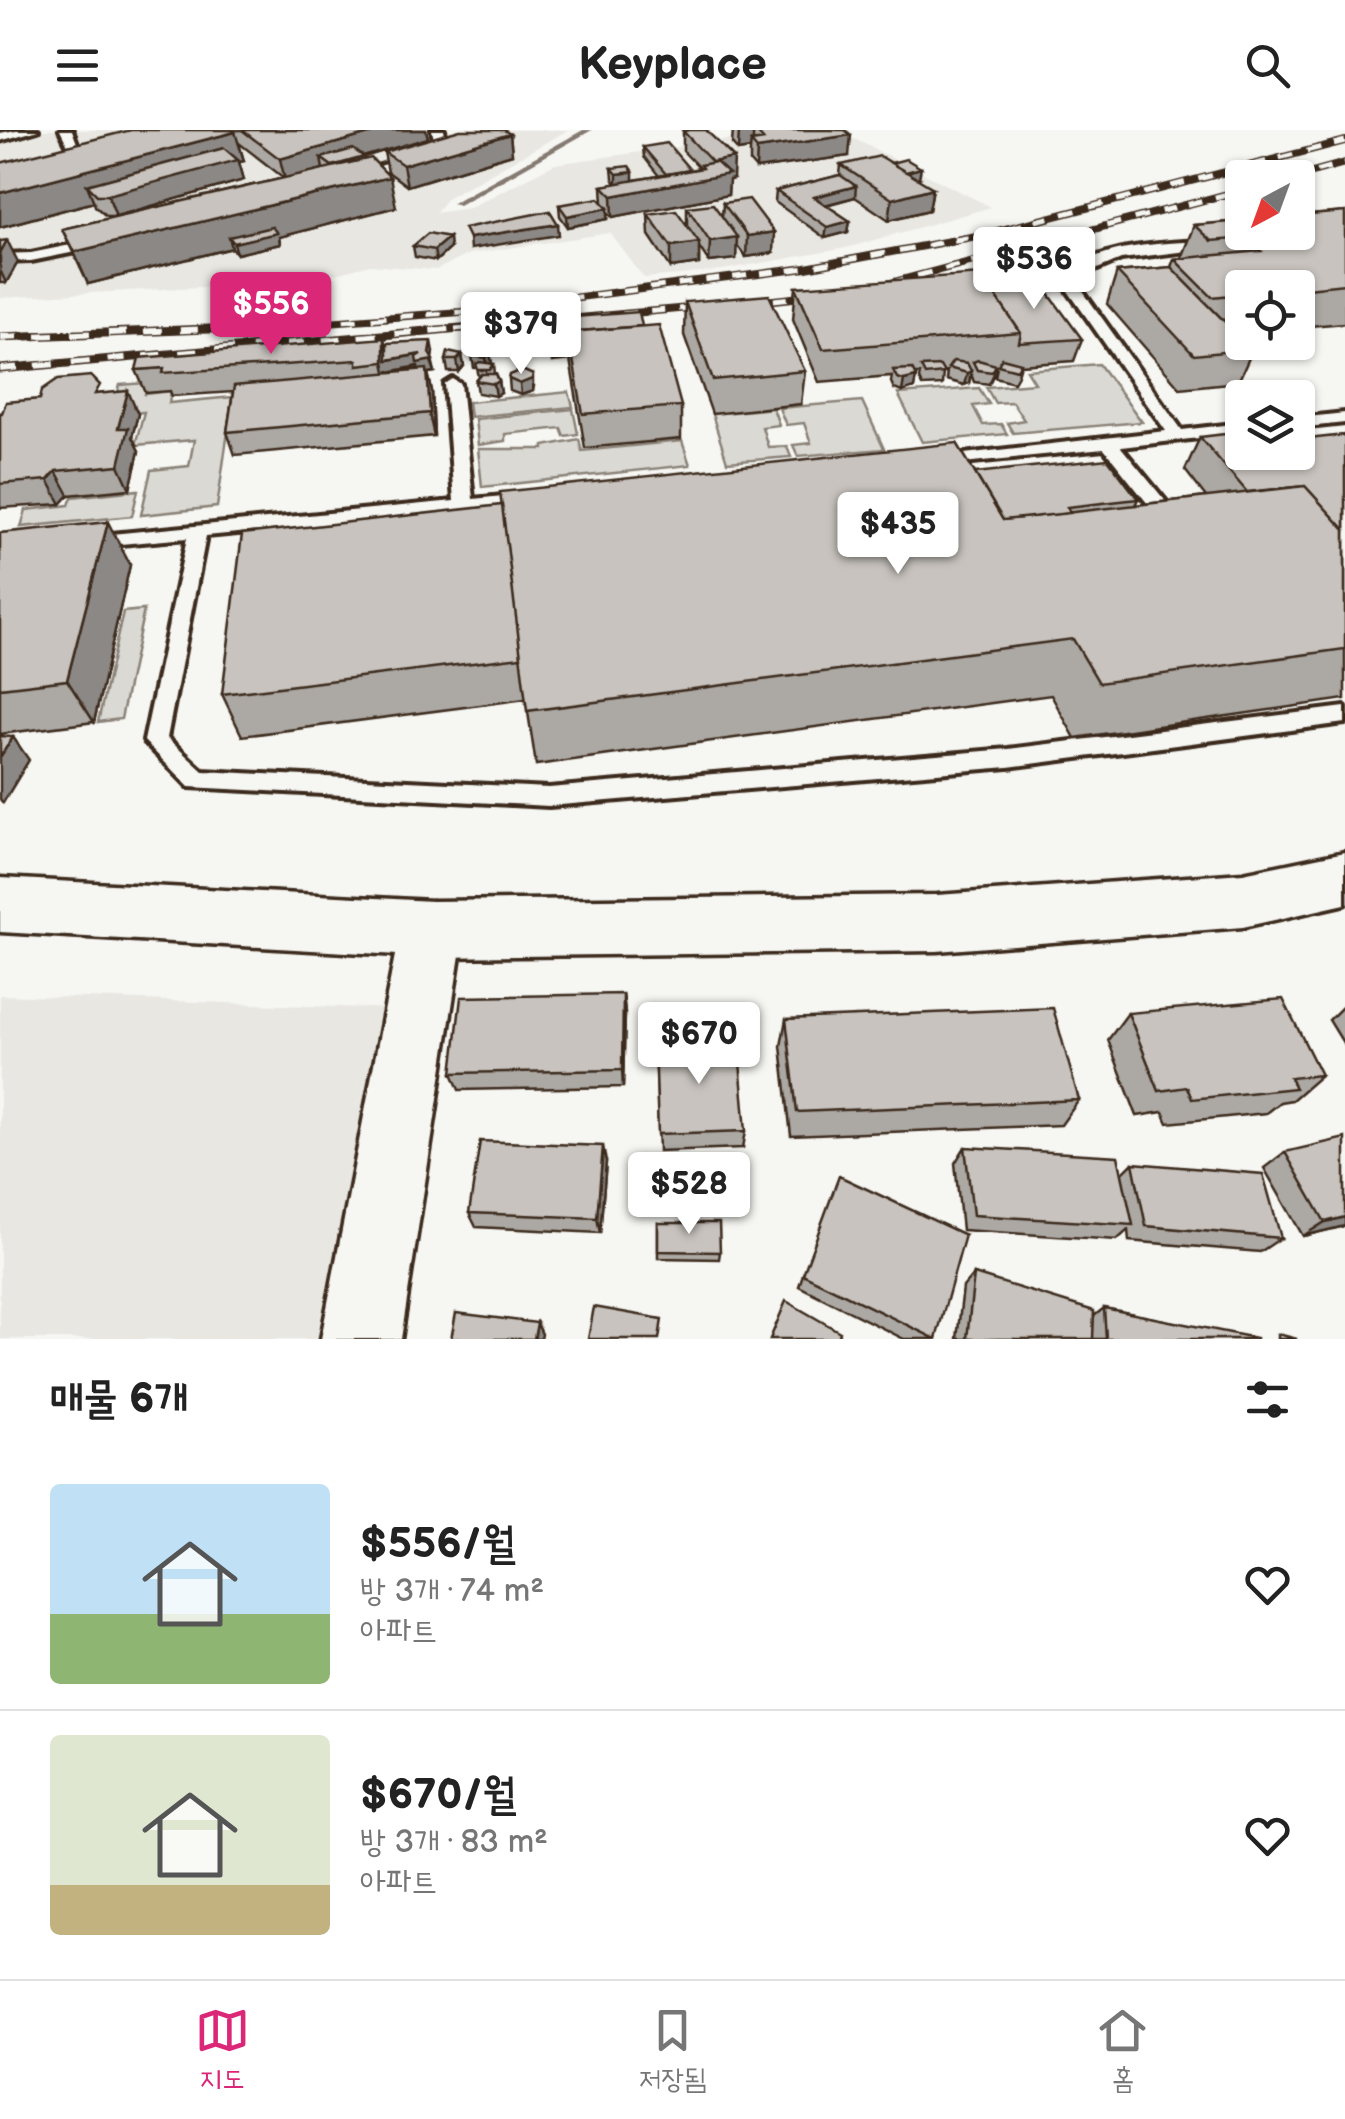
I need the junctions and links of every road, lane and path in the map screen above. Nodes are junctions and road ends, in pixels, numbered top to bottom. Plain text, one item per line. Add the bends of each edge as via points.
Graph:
1 (32, 130) edge
2 (66, 130) edge
3 (438, 130) edge
4 (0, 137) edge
5 (97, 155) edge
6 (80, 159) junction
7 (64, 164) edge
8 (346, 179) edge
9 (124, 237) edge
10 (1225, 243) edge
11 (0, 258) edge
12 (452, 384) dead end
13 (1345, 418) edge
14 (1315, 421) edge
15 (1225, 430) edge
16 (1176, 434) junction
17 (1108, 442) junction
18 (918, 464) edge
19 (562, 496) edge
20 (464, 506) junction
21 (198, 529) junction
22 (1180, 532) edge
23 (60, 544) edge
24 (1345, 715) edge
25 (1345, 878) edge
26 (0, 905) edge
27 (432, 930) junction
28 (361, 1339) edge

1 - 4 lane
2 - 6 lane
3 - 8 lane via 441,146 432,153
5 - 6 lane
6 - 7 lane
9 - 11 lane
10 - 16 lane via 1127,252 1088,263 1066,278
12 - 20 lane
13 - 14 lane
15 - 16 lane
16 - 17 lane
17 - 18 lane
17 - 22 lane
19 - 20 lane
20 - 21 lane
21 - 23 lane
21 - 24 lane via 155,741 197,780 549,797 1008,758
25 - 27 main road via 1243,900 937,923
26 - 27 main road
27 - 28 main road

